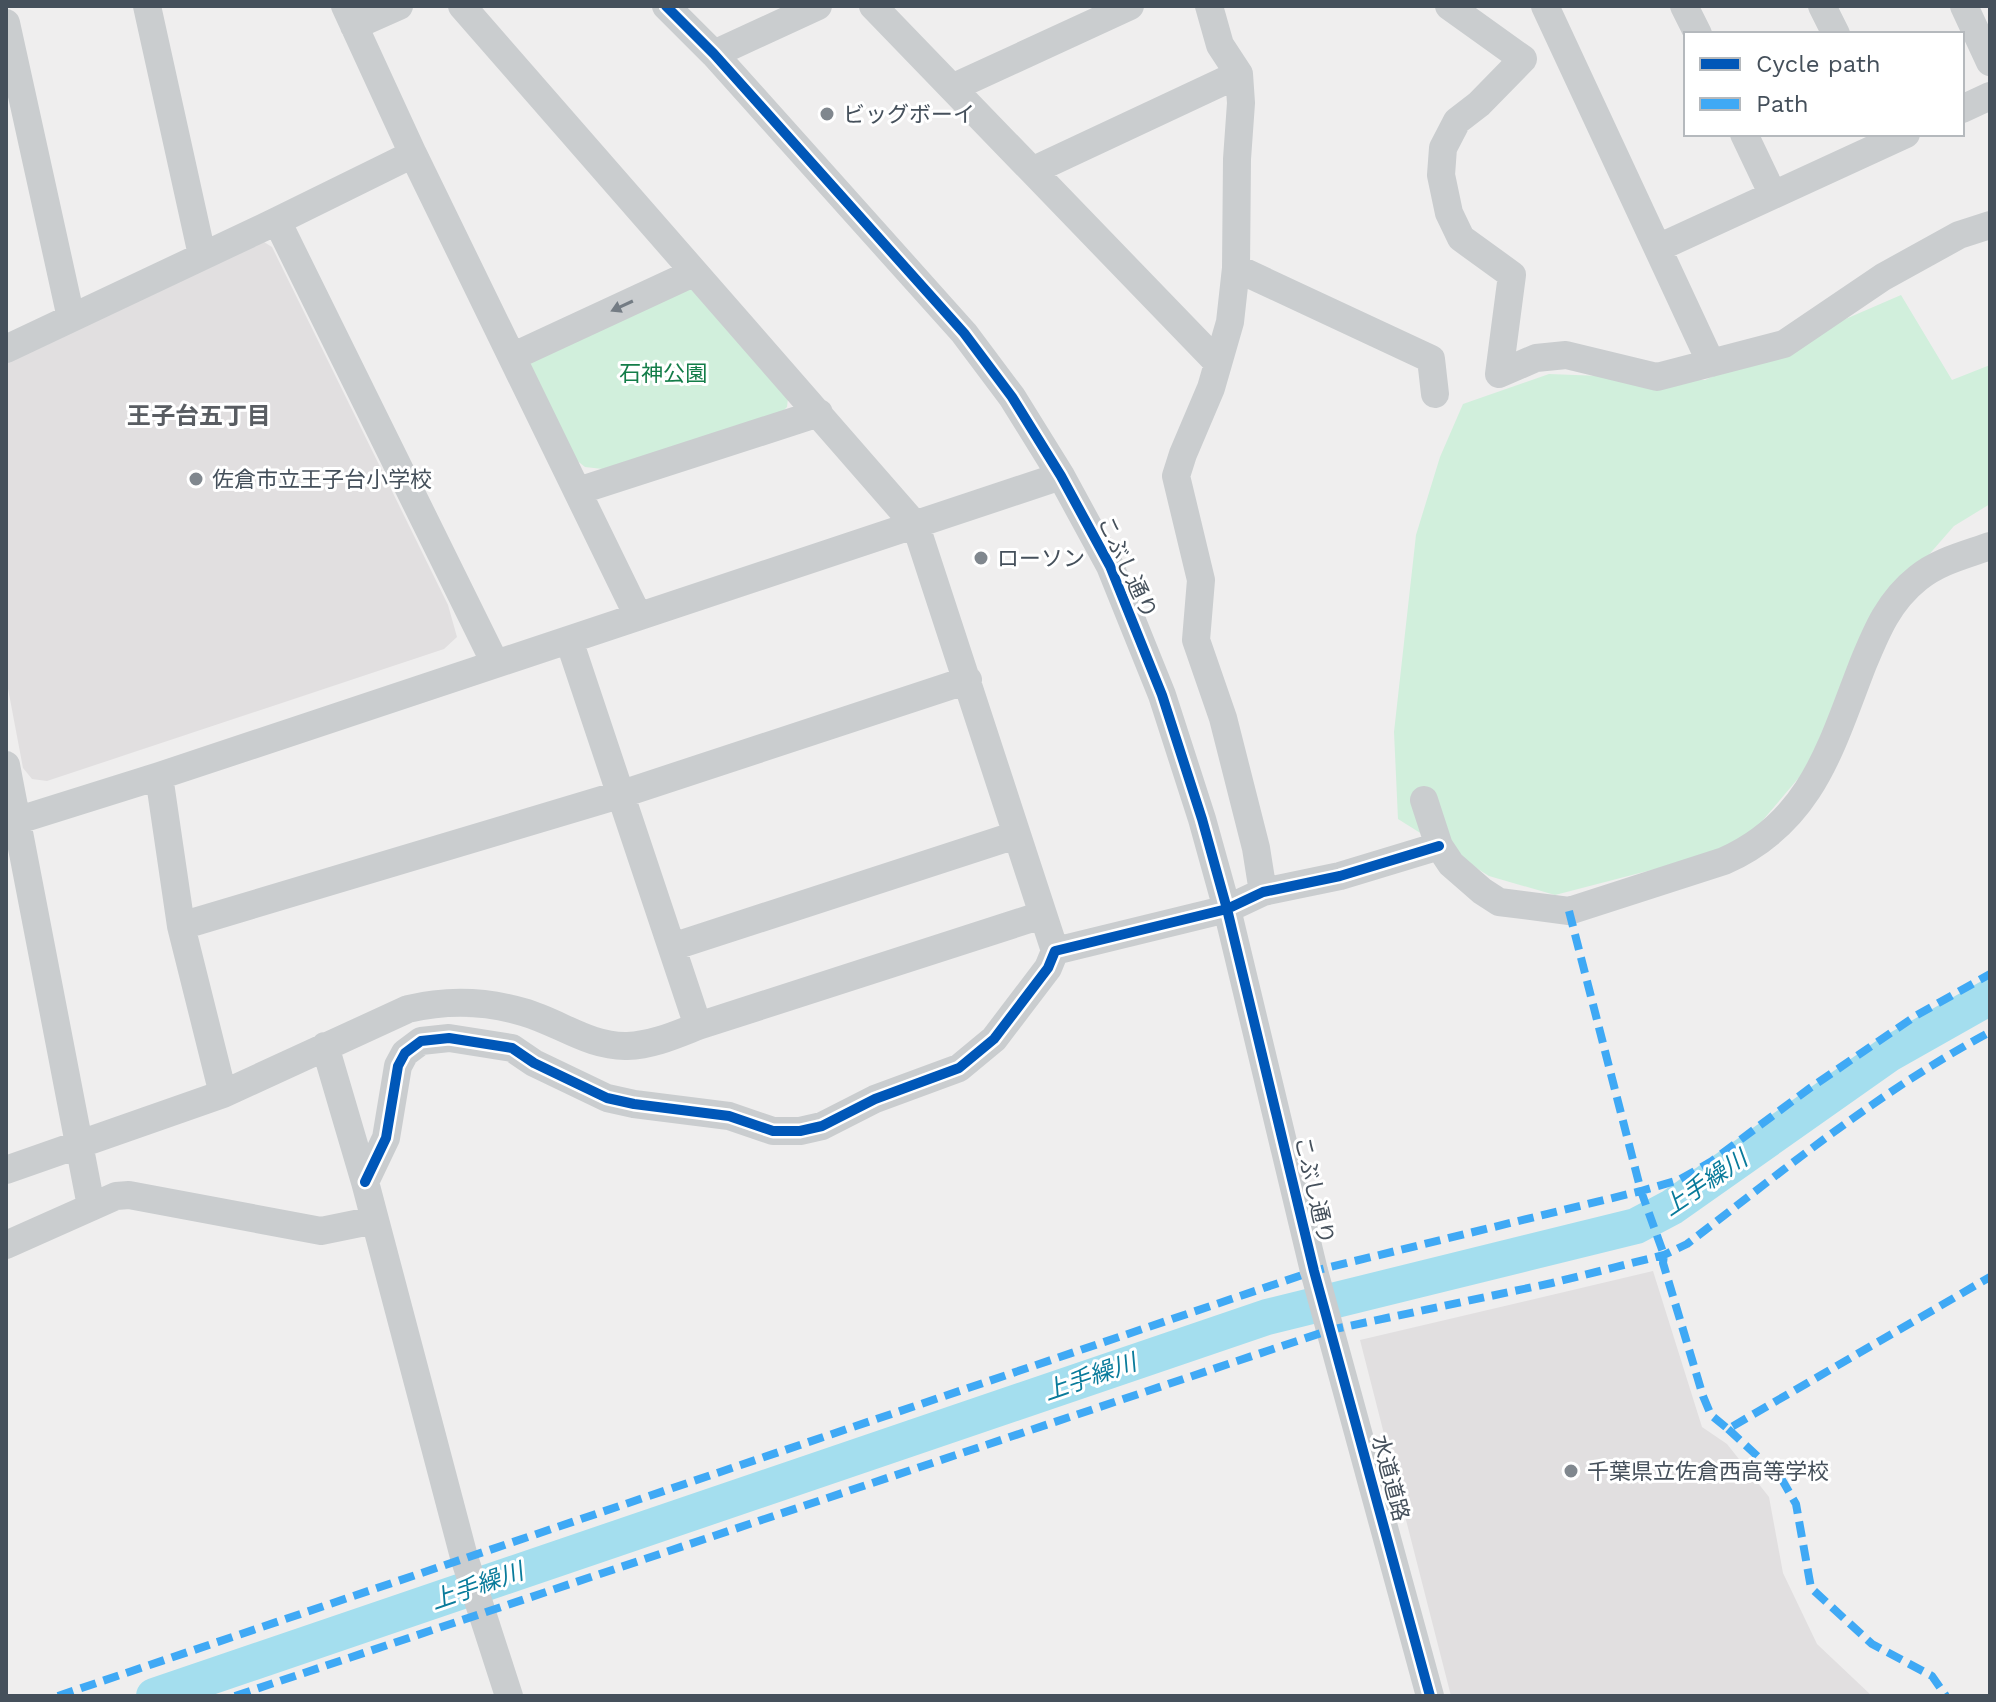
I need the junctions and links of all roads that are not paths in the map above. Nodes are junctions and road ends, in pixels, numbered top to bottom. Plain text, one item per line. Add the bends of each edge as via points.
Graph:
1 (147, 6) edge
2 (399, 6) edge
3 (462, 6) edge
4 (666, 6) edge
5 (818, 6) edge
6 (873, 6) edge
7 (1130, 6) edge
8 (1209, 6) edge
9 (1449, 6) edge
10 (1545, 6) edge
11 (1684, 6) edge
12 (1822, 6) edge
13 (1964, 6) edge
14 (350, 16) edge
15 (6, 23) edge
16 (1697, 32) edge
17 (1835, 32) edge
18 (714, 54) junction
19 (1990, 62) edge
20 (1239, 74) junction
21 (954, 87) junction
22 (1990, 96) edge
23 (1964, 108) edge
24 (1745, 136) edge
25 (1892, 137) edge
26 (413, 154) junction
27 (1034, 170) junction
28 (1773, 195) junction
29 (277, 221) junction
30 (1990, 225) edge
31 (1658, 248) junction
32 (202, 255) junction
33 (1236, 268) junction
34 (693, 273) junction
35 (71, 318) junction
36 (6, 349) edge
37 (514, 356) junction
38 (1218, 363) junction
39 (1711, 363) junction
40 (1435, 394) dead end
41 (819, 413) junction
42 (1061, 476) junction
43 (578, 491) junction
44 (916, 526) junction
45 (1990, 546) edge
46 (638, 616) junction
47 (569, 640) junction
48 (495, 663) junction
49 (968, 680) junction
50 (6, 765) edge
51 (159, 776) junction
52 (622, 794) junction
53 (1424, 800) dead end
54 (11, 822) edge
55 (1016, 835) junction
56 (1439, 846) junction
57 (1263, 892) junction
58 (1227, 909) junction
59 (1042, 915) junction
60 (181, 926) junction
61 (672, 947) junction
62 (1055, 951) junction
63 (698, 1026) junction
64 (325, 1046) junction
65 (223, 1094) junction
66 (78, 1145) junction
67 (6, 1170) edge
68 (365, 1182) junction
69 (91, 1206) junction
70 (375, 1220) junction
71 (6, 1245) edge
72 (1314, 1271) joint
73 (509, 1696) edge
74 (1430, 1696) edge

1 - 32 street
2 - 14 street
3 - 34 street
4 - 18 street, こぶし通り
5 - 18 street
6 - 21 street
7 - 21 street
8 - 20 street via 1220,45
9 - 39 street via 1523,59 1457,121 1442,161 1449,213 1461,238 1512,275 1499,374 1536,358 1566,355 1657,377
10 - 31 street
11 - 16 street
12 - 17 street
13 - 19 street
14 - 26 street
15 - 35 street
18 - 42 street, こぶし通り via 964,333
20 - 27 street
20 - 33 street
21 - 27 street
22 - 23 street
24 - 28 street
25 - 28 street
26 - 29 street
26 - 37 street
27 - 38 street
28 - 31 street
29 - 32 street
29 - 48 street
30 - 39 street via 1959,235 1883,277 1784,344
31 - 39 street
32 - 35 street
33 - 38 street via 1230,322
33 - 40 street via 1431,359
34 -> 37 street
34 - 41 street
35 - 36 street
37 - 43 street
38 - 57 street via 1176,476 1201,580 1196,640 1223,718
41 - 43 street
41 - 44 street
42 - 44 street
42 - 58 street, こぶし通り via 1110,566 1162,695
43 - 46 street
44 - 46 street
44 - 49 street
45 - 56 street via 1939,564 1897,598 1880,621 1819,774 1776,829 1749,850 1569,911 1499,902 1451,864
46 - 47 street
47 - 48 street
47 - 52 street
48 - 51 street
49 - 52 street
49 - 55 street
50 - 54 street
51 - 54 street
51 - 60 street
52 - 60 street
52 - 61 street
53 - 56 street
54 - 66 street
55 - 59 street
55 - 61 street
56 - 57 street
57 - 58 street
58 - 62 street
58 - 72 street, こぶし通り
59 - 62 street
59 - 63 street
60 - 65 street
61 - 63 street
62 - 68 street via 994,1039 959,1068 800,1131 773,1131 729,1116 607,1098 512,1048 449,1038 421,1041 398,1066 386,1138
63 - 64 street via 657,1042 603,1044 525,1012 432,1003
64 - 65 street
64 - 68 street
65 - 66 street
66 - 67 street
66 - 69 street
68 - 70 street
69 - 70 street via 129,1195 321,1231
69 - 71 street
70 - 73 street via 464,1557
72 - 74 street, 水道道路

